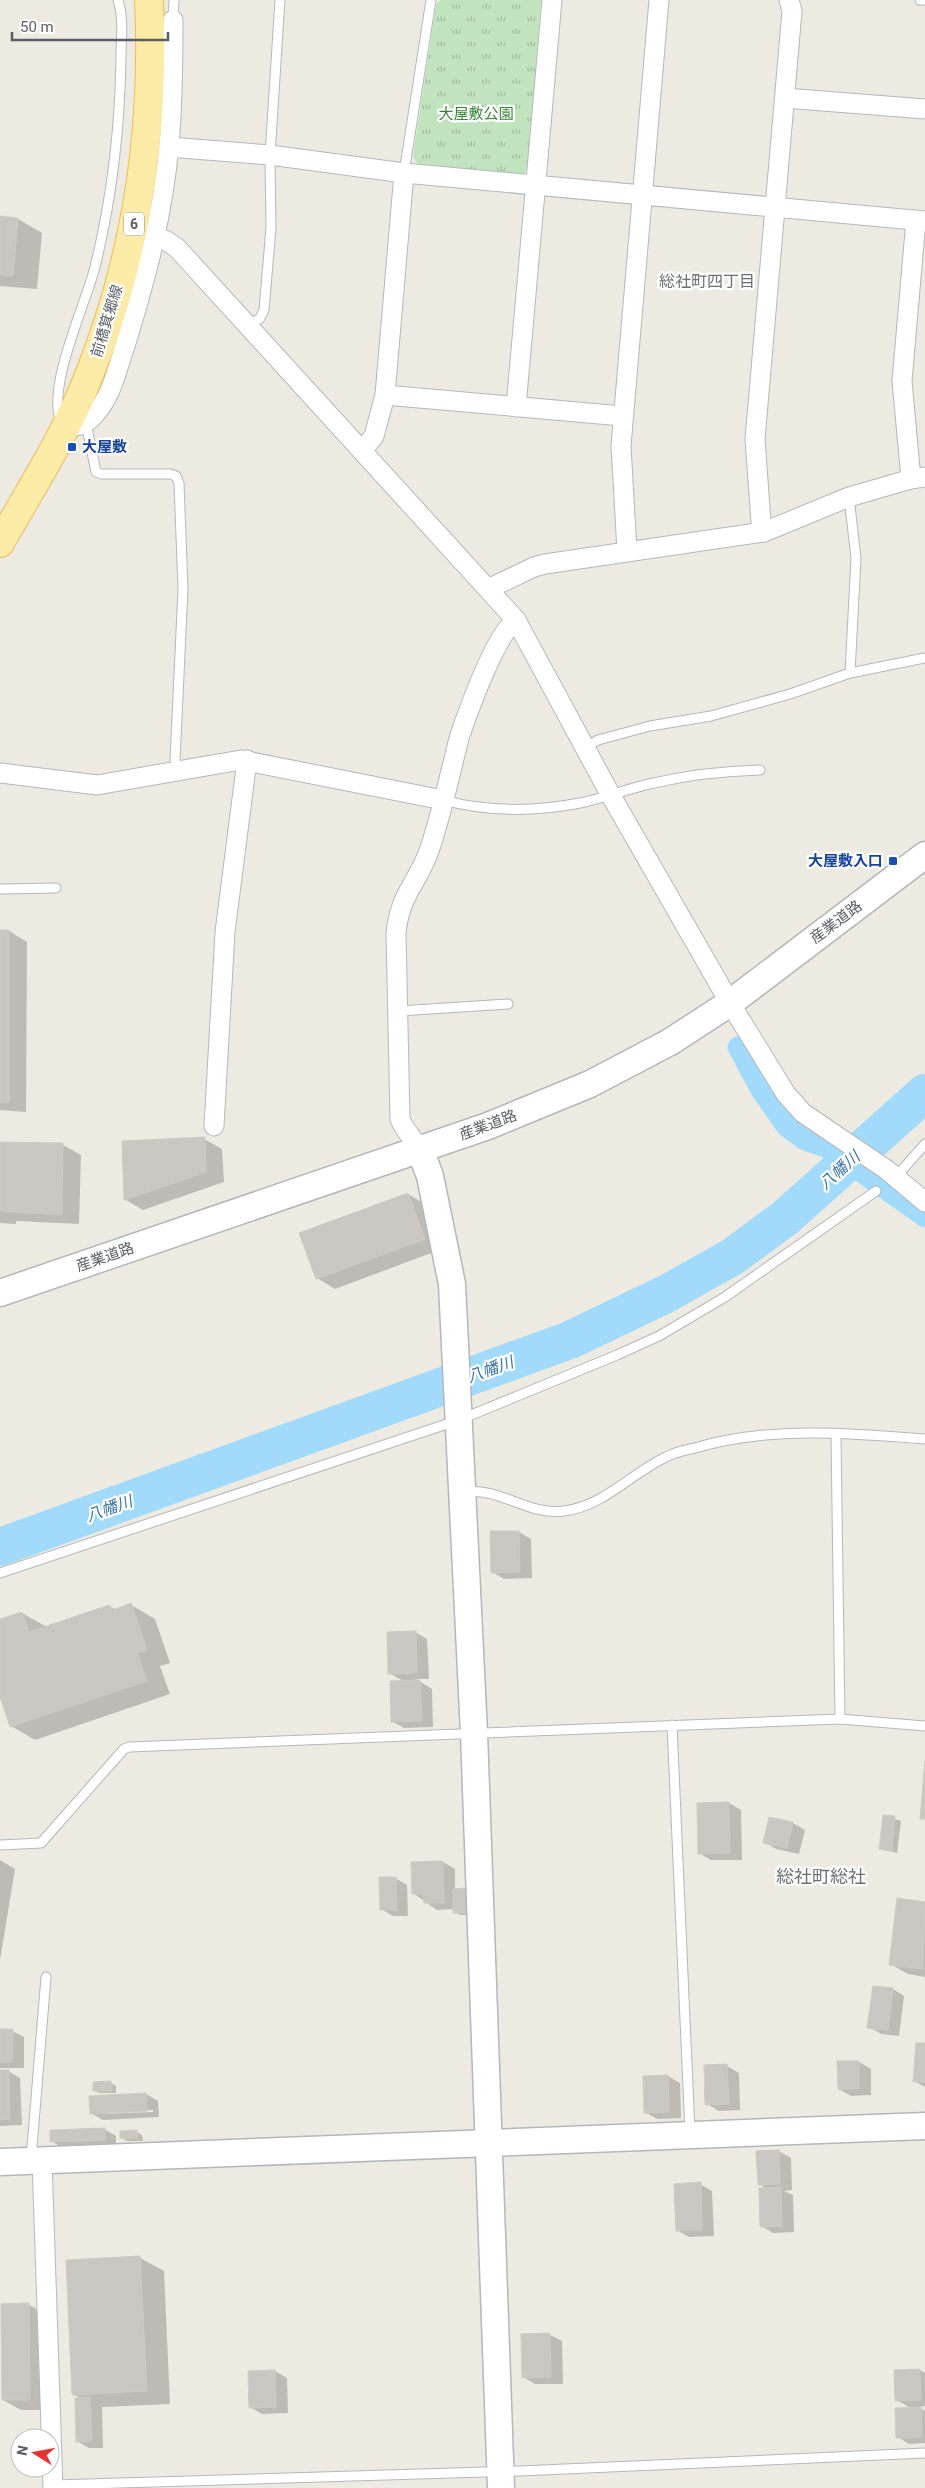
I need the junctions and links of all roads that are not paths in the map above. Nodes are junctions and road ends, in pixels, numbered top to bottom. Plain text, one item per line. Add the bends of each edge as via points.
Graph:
1 (118, 0) edge
2 (149, 0) edge
3 (174, 0) edge
4 (280, 0) edge
5 (431, 0) edge
6 (552, 0) edge
7 (660, 0) edge
8 (789, 0) edge
9 (920, 0) edge
10 (925, 0) edge
11 (173, 20) joint
12 (784, 98) junction
13 (925, 109) edge
14 (169, 147) junction
15 (270, 155) junction
16 (404, 173) junction
17 (535, 185) junction
18 (643, 196) junction
19 (776, 207) junction
20 (921, 221) edge
21 (156, 238) junction
22 (249, 326) junction
23 (385, 395) junction
24 (516, 407) junction
25 (622, 416) junction
26 (76, 425) junction
27 (362, 451) junction
28 (918, 478) edge
29 (849, 497) junction
30 (764, 532) junction
31 (0, 543) edge
32 (626, 551) junction
33 (488, 589) junction
34 (516, 620) junction
35 (925, 658) edge
36 (850, 673) junction
37 (585, 748) junction
38 (247, 760) junction
39 (178, 770) junction
40 (760, 770) dead end
41 (0, 773) edge
42 (610, 794) junction
43 (443, 800) junction
44 (925, 855) edge
45 (56, 888) dead end
46 (0, 889) edge
47 (730, 1003) junction
48 (508, 1004) dead end
49 (399, 1011) junction
50 (214, 1126) dead end
51 (925, 1144) edge
52 (420, 1150) junction
53 (891, 1174) junction
54 (876, 1191) dead end
55 (925, 1202) edge
56 (0, 1293) edge
57 (459, 1415) junction
58 (836, 1435) junction
59 (925, 1440) edge
60 (462, 1492) junction
61 (0, 1573) edge
62 (840, 1719) junction
63 (672, 1725) junction
64 (925, 1726) edge
65 (474, 1734) junction
66 (0, 1845) edge
67 (46, 1977) dead end
68 (925, 2126) edge
69 (690, 2134) junction
70 (489, 2141) junction
71 (37, 2160) junction
72 (0, 2162) edge
73 (925, 2453) edge
74 (500, 2480) edge
75 (53, 2487) edge

1 - 26 lane via 121,83 115,159 95,268 66,357 58,396 60,418
2 - 26 main road, 前橋箕郷線 / 6 via 150,79 146,148 130,241
3 - 11 lane
4 - 15 lane
5 - 16 lane
6 - 17 street
7 - 18 street
8 - 12 street via 792,11
9 - 10 lane
11 - 14 street
12 - 13 street
12 - 19 street
14 - 15 street
14 - 21 street
15 - 16 street
15 - 22 lane via 271,228 264,310 260,318
16 - 17 street
16 - 23 street
17 - 18 street
17 - 24 street
18 - 19 street
18 - 25 street
19 - 20 street
19 - 30 street via 754,449
20 - 28 street via 902,389
21 - 22 street via 177,248
21 - 26 street via 116,373 102,405
22 - 27 street
23 - 24 street
23 - 27 street via 374,436
24 - 25 street
25 - 32 street via 620,463
26 - 31 main road, 前橋箕郷線 / 6
26 - 39 lane via 96,472 170,474 176,476 179,483 183,589 175,760
27 - 33 street
28 - 29 street
29 - 30 street
29 - 36 lane via 856,558
30 - 32 street
32 - 33 street via 534,566
33 - 34 street
34 - 37 street
34 - 43 street via 503,632 464,722
35 - 36 lane
36 - 37 lane via 711,716 650,726 598,740
37 - 42 street
38 - 39 street
38 - 43 street
38 - 50 street via 225,932
39 - 41 street via 98,785
40 - 42 lane via 655,782
42 - 43 lane via 580,803 539,809 475,808
42 - 47 street
43 - 49 street via 428,852 398,914
44 - 47 street, 産業道路
45 - 46 lane
47 - 52 street, 産業道路 via 670,1042 597,1081 552,1102
47 - 53 street via 786,1094 803,1113
48 - 49 lane
49 - 52 street via 400,1119 404,1131 415,1139
51 - 53 lane
52 - 56 street, 産業道路
52 - 57 street via 430,1176 452,1284
53 - 55 street
54 - 57 lane via 725,1297 659,1336
57 - 60 street
57 - 61 lane
58 - 59 lane
58 - 60 lane via 754,1437 706,1444 666,1456 594,1504 562,1512 530,1507 484,1490
58 - 62 lane
60 - 65 street
62 - 63 lane
62 - 64 lane
63 - 65 lane
63 - 69 lane
65 - 66 lane via 129,1746 41,1843
65 - 70 street
67 - 71 lane via 33,2121
68 - 69 street
69 - 70 street
70 - 71 street
70 - 74 street
71 - 72 street
71 - 75 street
73 - 74 lane
74 - 75 lane

